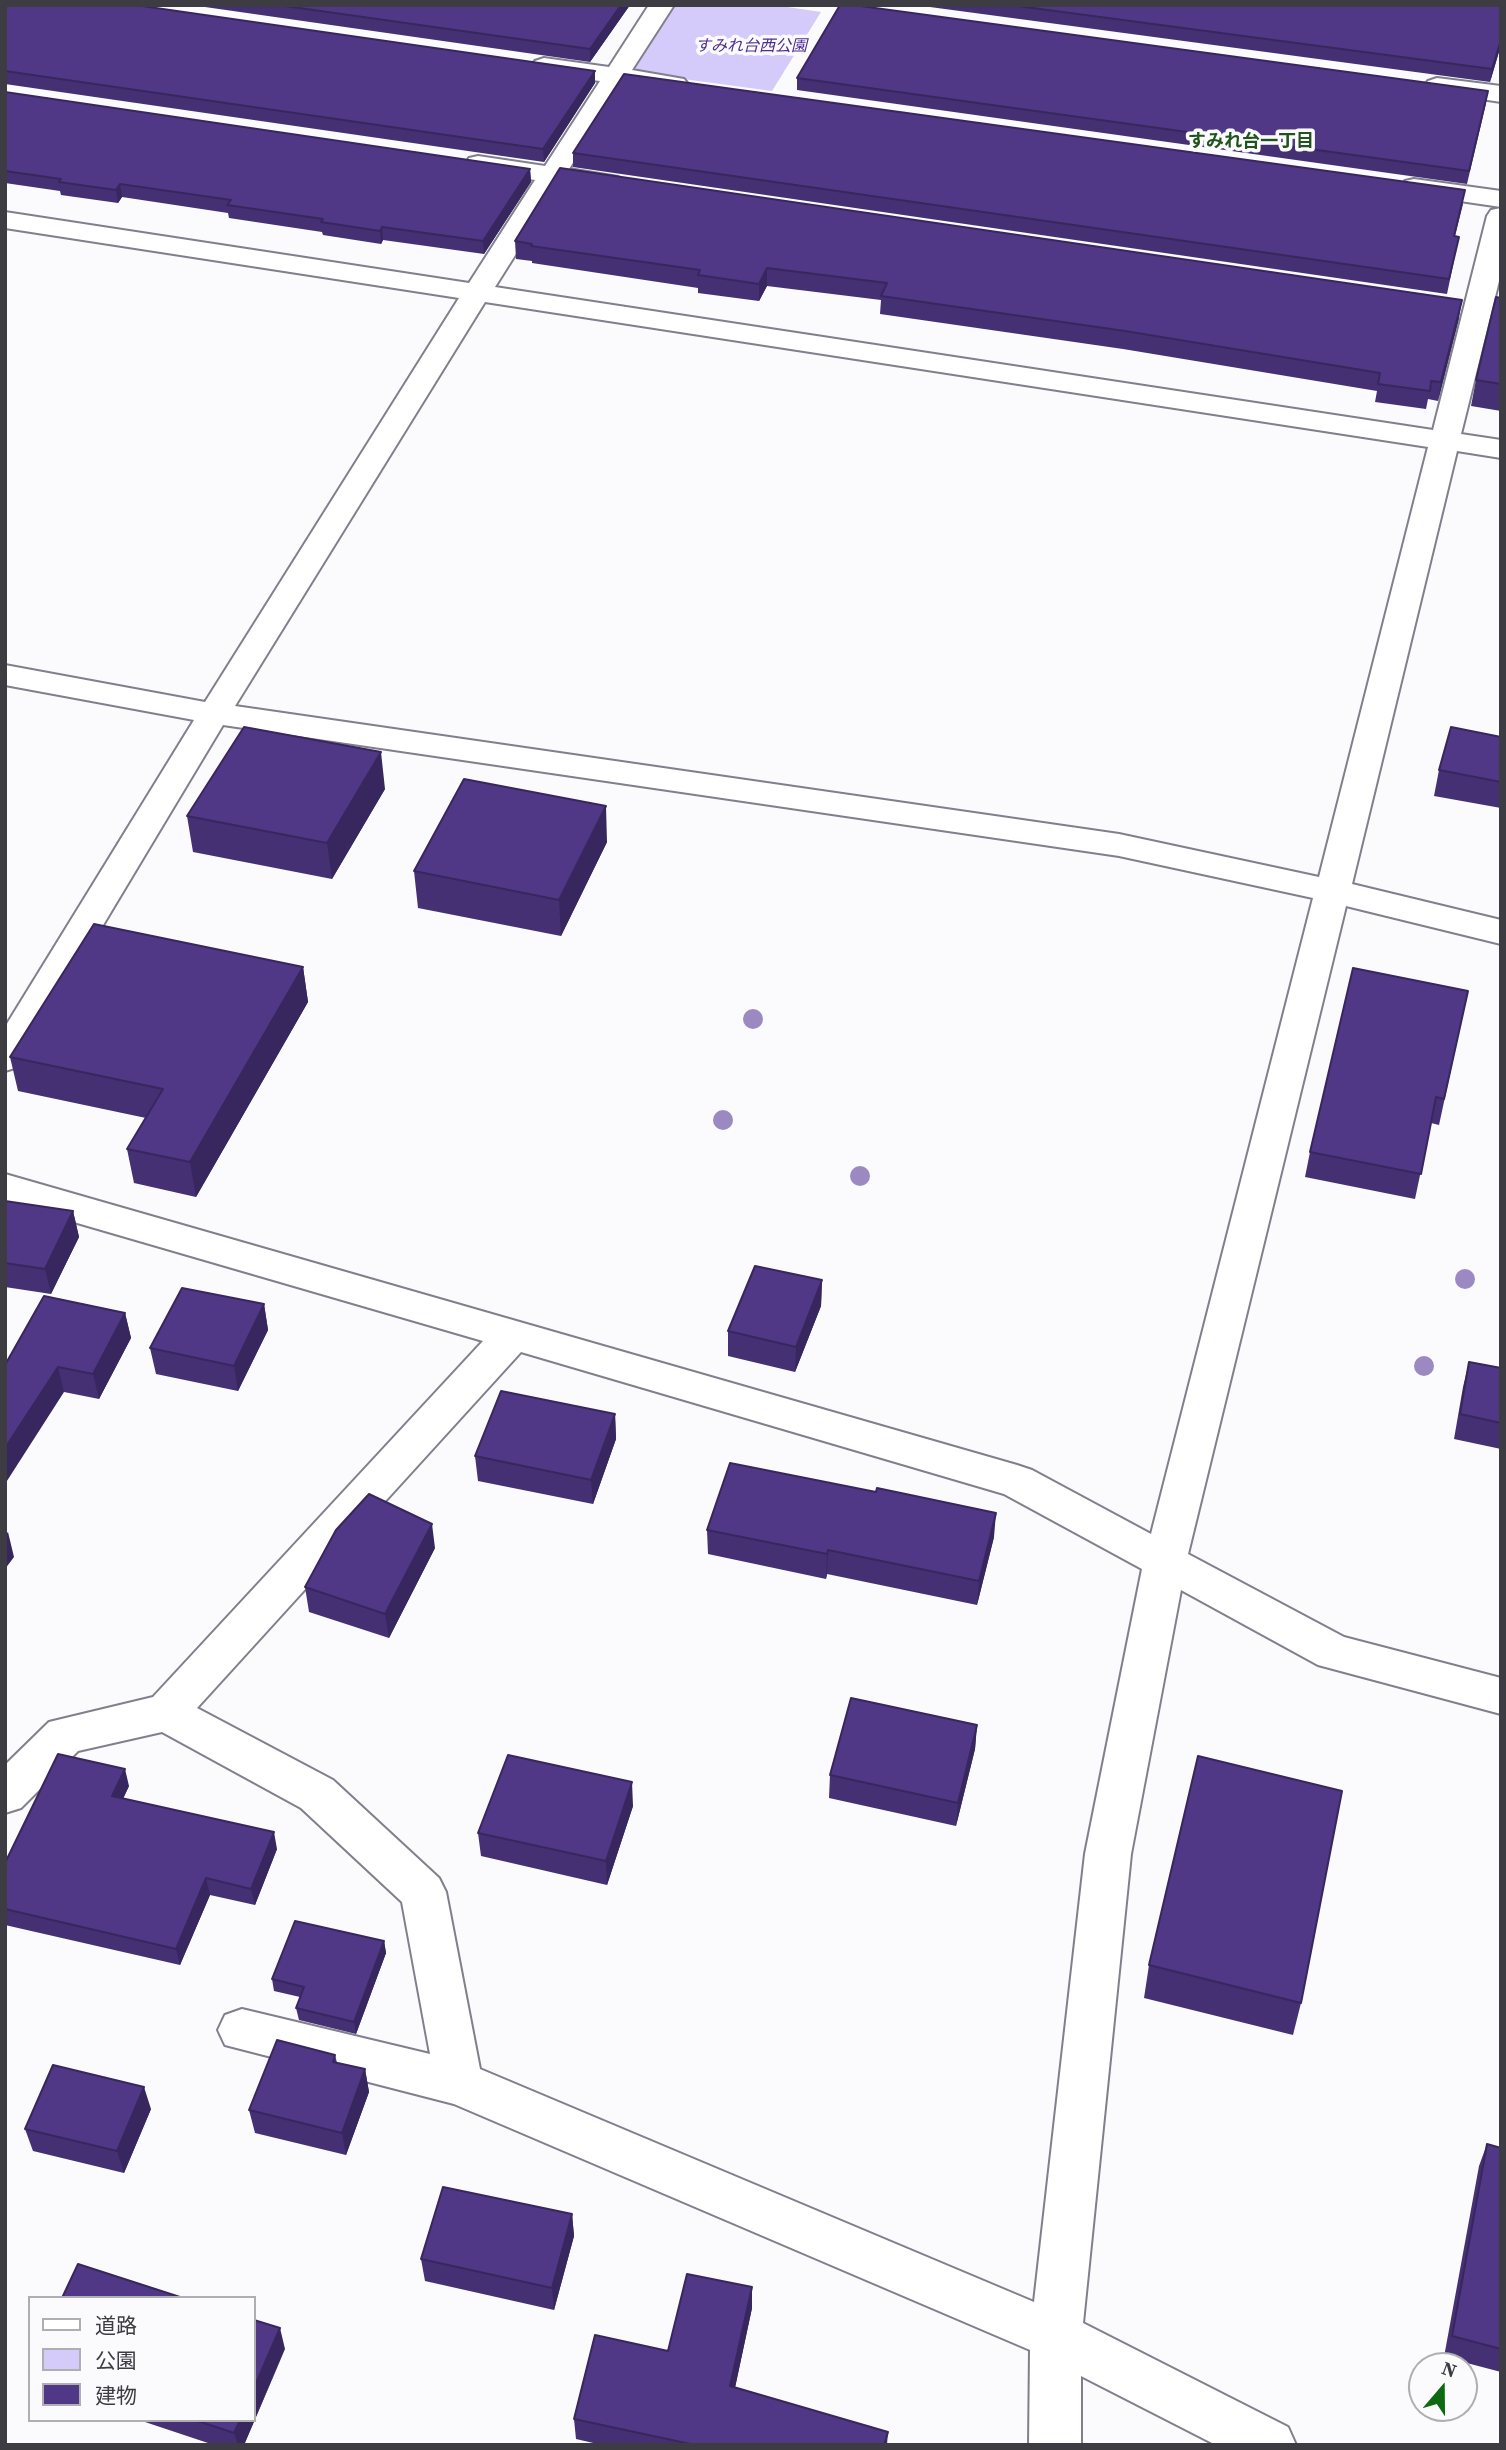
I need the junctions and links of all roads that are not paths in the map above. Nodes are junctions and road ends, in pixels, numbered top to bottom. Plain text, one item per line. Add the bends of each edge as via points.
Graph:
1 (662, 5) edge
2 (521, 63) edge
3 (616, 76) junction
4 (1418, 83) edge
5 (699, 88) edge
6 (1501, 94) edge
7 (456, 161) edge
8 (551, 175) junction
9 (1390, 184) edge
10 (634, 187) edge
11 (1501, 199) edge
12 (1501, 216) edge
13 (5, 220) edge
14 (475, 293) junction
15 (1476, 310) edge
16 (1445, 440) junction
17 (1501, 449) edge
18 (5, 675) edge
19 (212, 713) junction
20 (1333, 891) junction
21 (1501, 932) edge
22 (5, 1058) edge
23 (5, 1188) edge
24 (513, 1335) junction
25 (1165, 1562) junction
26 (1501, 1696) edge
27 (166, 1713) junction
28 (5, 1794) edge
29 (242, 2030) dead end
30 (459, 2082) junction
31 (1056, 2336) junction
32 (1055, 2445) edge
33 (1270, 2445) edge

1 - 3 street
2 - 3 street
3 - 5 street
3 - 8 street
4 - 6 street
7 - 8 street
8 - 10 street
8 - 14 street
9 - 11 street
12 - 15 street
13 - 14 street
14 - 16 street
14 - 19 street
15 - 16 street
16 - 17 street
16 - 20 street
18 - 19 street
19 - 20 street via 1119,845
19 - 22 street
20 - 21 street
20 - 25 street
23 - 24 street
24 - 25 street via 1017,1481
24 - 27 street
25 - 26 street via 1333,1652
25 - 31 street via 1108,1854
27 - 28 street via 65,1735
27 - 30 street via 317,1794 423,1892
29 - 30 street
30 - 31 street
31 - 32 street
31 - 33 street

